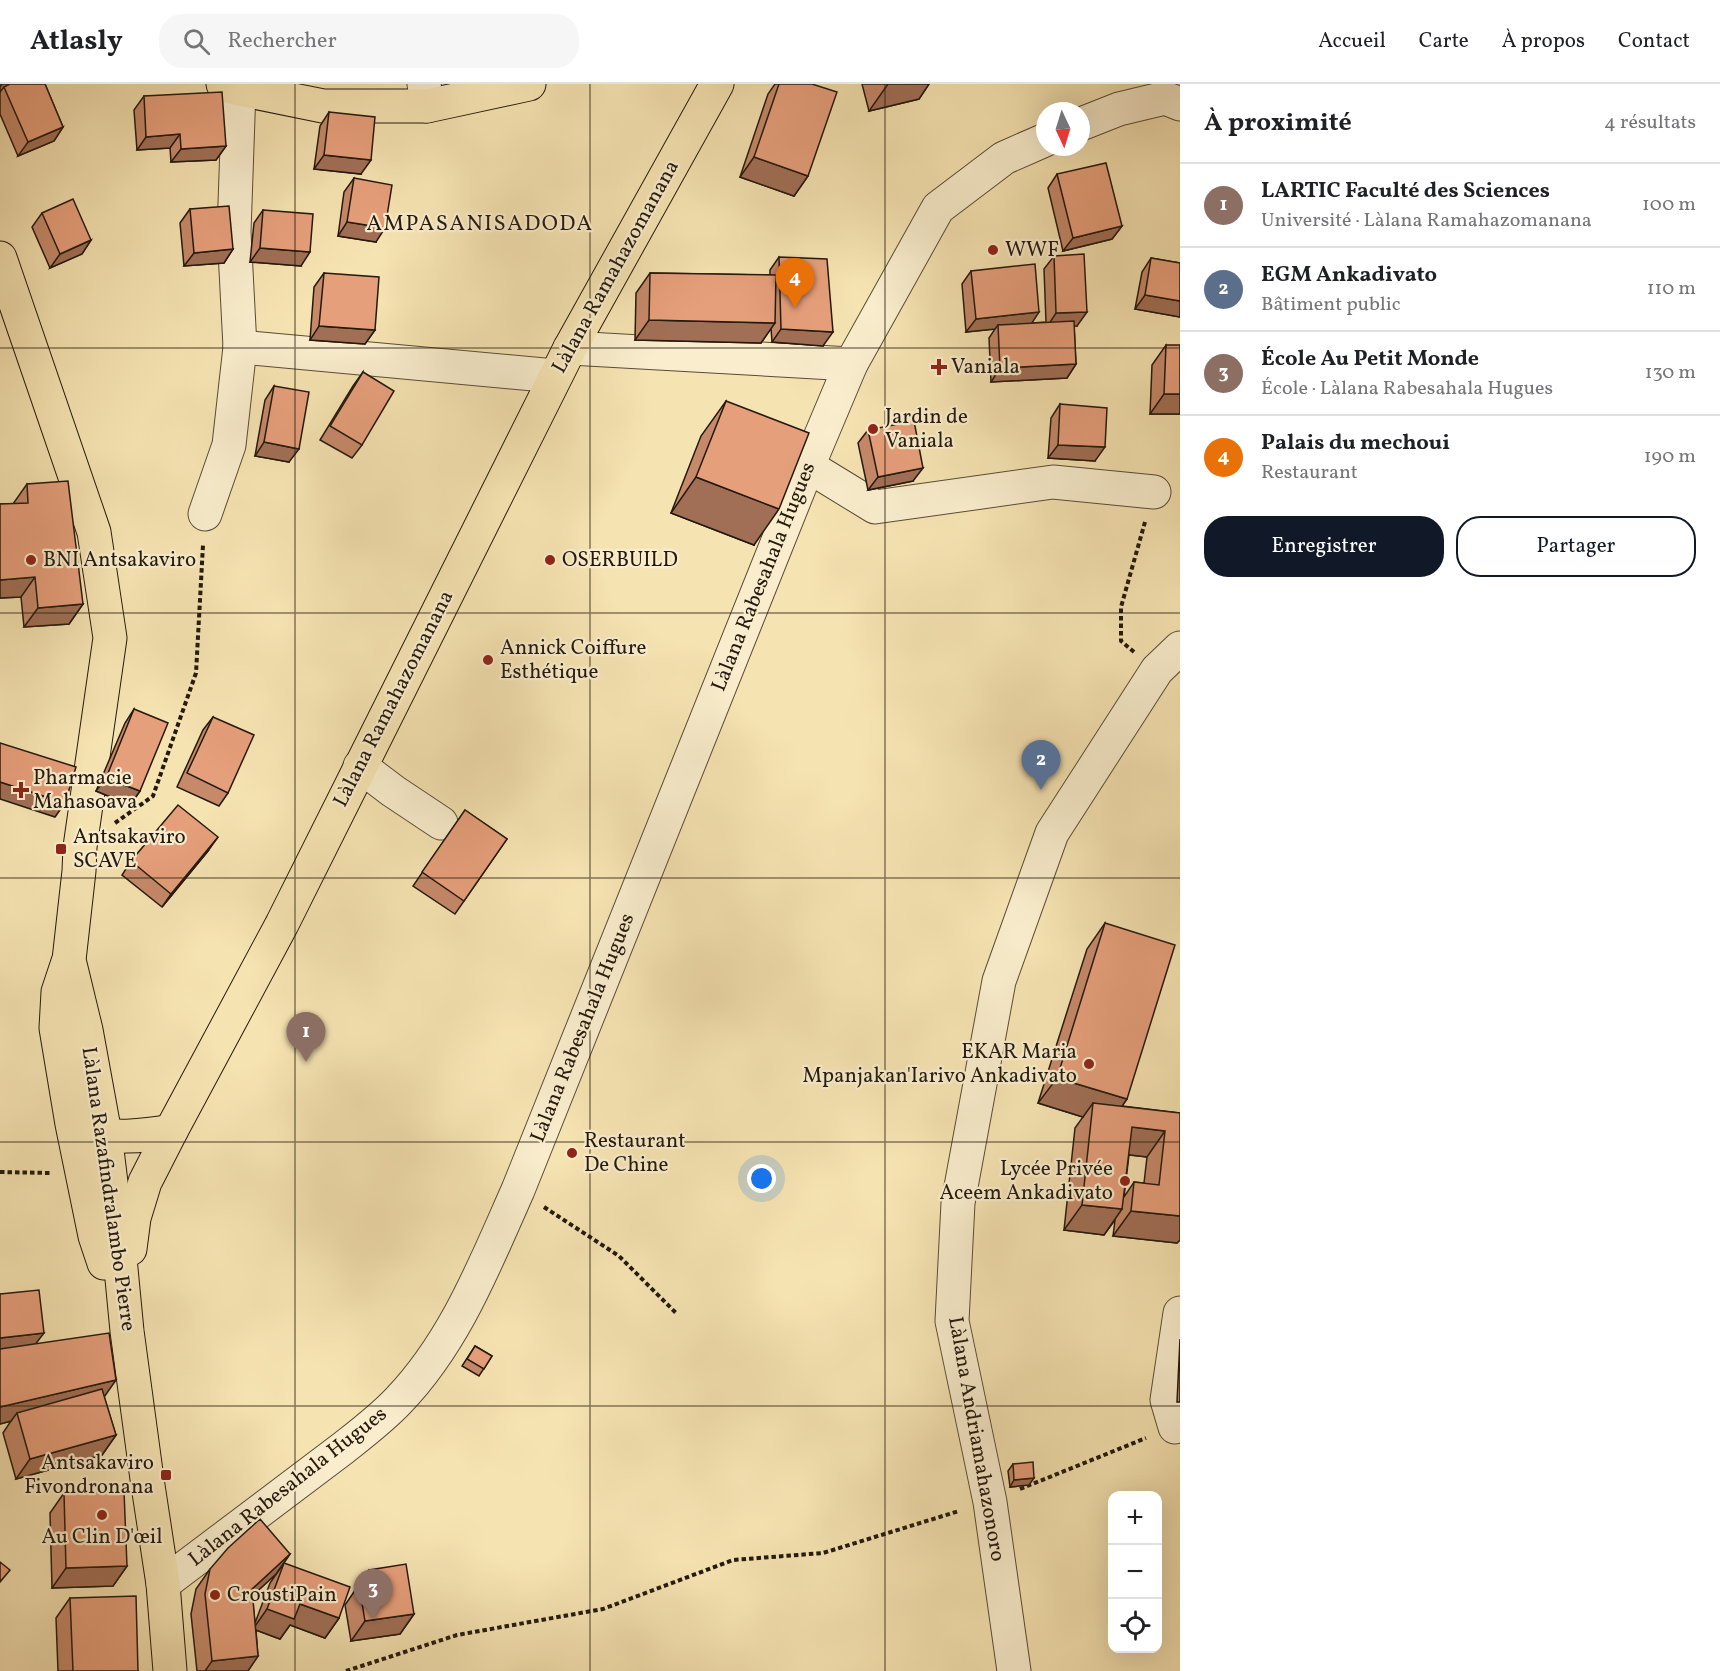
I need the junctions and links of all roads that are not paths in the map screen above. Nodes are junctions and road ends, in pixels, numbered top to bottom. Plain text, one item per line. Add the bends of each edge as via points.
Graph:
1 (529, 84) edge
2 (717, 84) edge
3 (231, 87) edge
4 (426, 95) edge
5 (1180, 104) edge
6 (1090, 120) edge
7 (1036, 144) edge
8 (0, 258) edge
9 (240, 348) junction
10 (562, 362) junction
11 (851, 364) junction
12 (808, 466) junction
13 (1154, 492) road end
14 (205, 514) road end
15 (1180, 648) edge
16 (360, 766) junction
17 (441, 823) dead end
18 (69, 960) junction
19 (72, 1124) junction
20 (171, 1131) junction
21 (105, 1134) junction
22 (1180, 1313) edge
23 (127, 1331) junction
24 (1178, 1425) edge
25 (163, 1584) junction
26 (170, 1671) edge
27 (1014, 1671) edge

1 - 4 main road
2 - 10 main road, Làlana Ramahazomanana
3 - 4 main road via 323,106
3 - 9 street
5 - 6 street via 1165,98
7 - 11 street via 1004,158 938,208
8 - 18 main road, Làlana Razafindralambo Pierre via 94,532 110,638 80,847
9 - 10 street
9 - 14 street via 229,445
10 - 11 street
10 - 16 main road, Làlana Ramahazomanana
11 - 12 street, Làlana Rabesahala Hugues
12 - 13 street via 875,507 1053,482
12 - 25 street, Làlana Rabesahala Hugues via 518,1190 454,1326 398,1401 342,1449
15 - 27 street, Làlana Andriamahazonoro via 1157,670 1052,833 999,981 958,1203 952,1321 990,1502
16 - 17 street
16 - 20 main road, Làlana Ramahazomanana via 282,924
18 - 19 main road via 58,992 56,1028
18 - 21 main road, Làlana Razafindralambo Pierre
19 - 21 main road
19 - 23 main road via 95,1236
20 - 21 main road
20 - 23 main road, Làlana Ramahazomanana via 145,1182 134,1218
21 - 23 main road, Làlana Razafindralambo Pierre
22 - 24 street via 1167,1400
23 - 25 main road, Làlana Razafindralambo Pierre
25 - 26 main road, Làlana Razafindralambo Pierre

